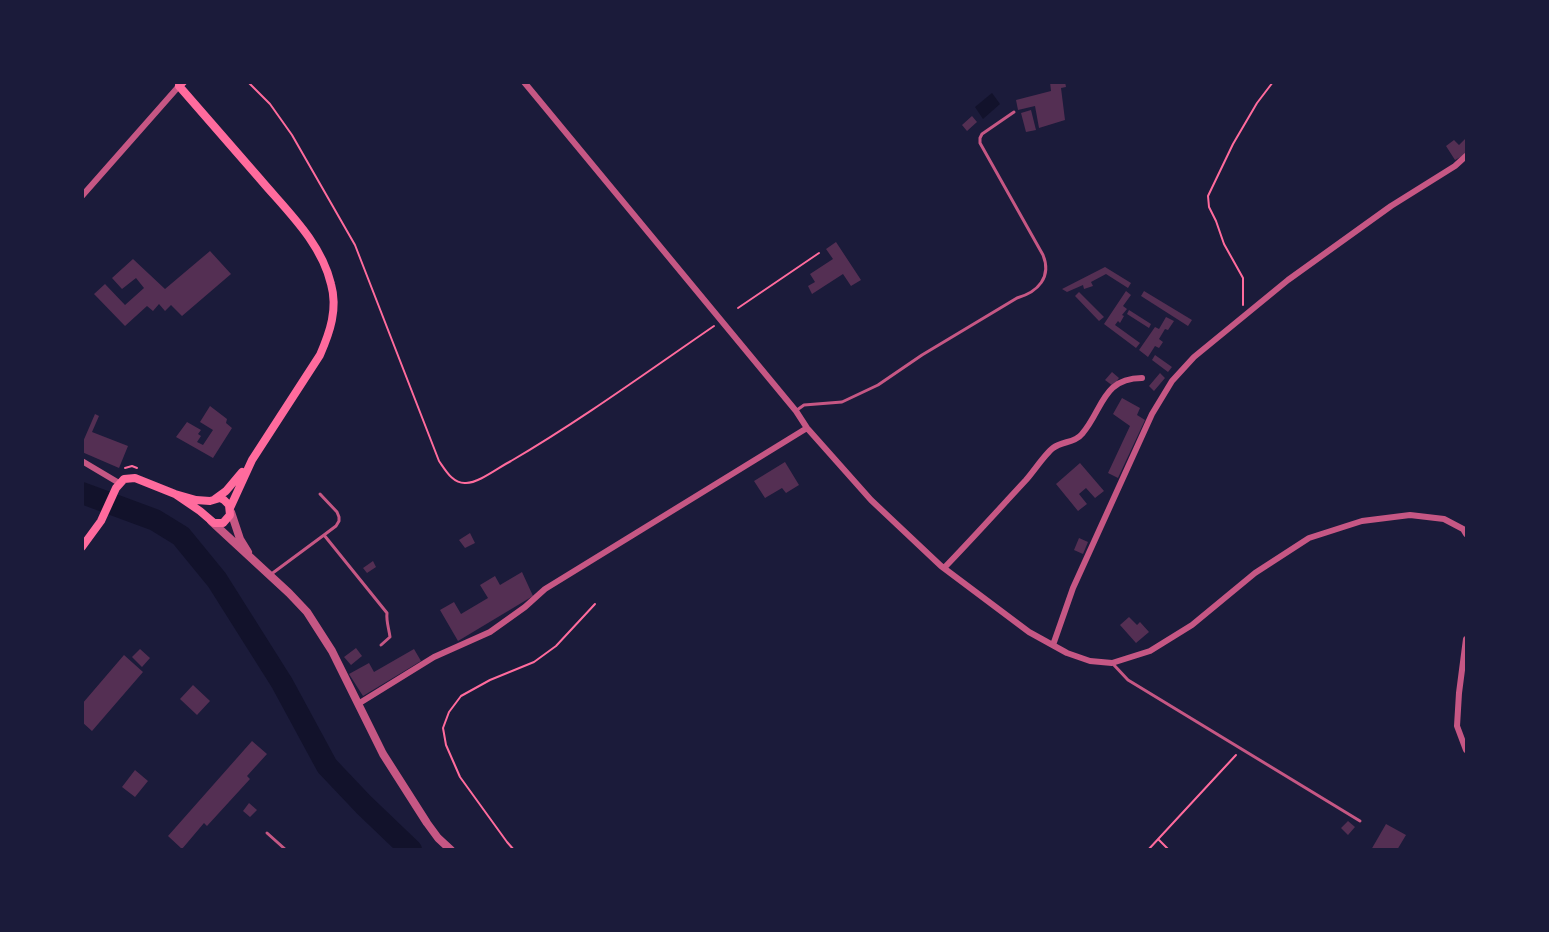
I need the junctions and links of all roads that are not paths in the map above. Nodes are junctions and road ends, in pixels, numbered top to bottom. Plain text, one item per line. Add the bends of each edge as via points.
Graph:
1 (524, 82) edge
2 (179, 84) edge
3 (1014, 112) dead end
4 (1467, 156) edge
5 (82, 196) edge
6 (1142, 378) dead end
7 (796, 411) junction
8 (807, 429) junction
9 (252, 460) junction
10 (82, 461) edge
11 (116, 483) junction
12 (175, 494) junction
13 (320, 494) dead end
14 (213, 500) junction
15 (230, 510) junction
16 (209, 520) junction
17 (1467, 534) edge
18 (324, 535) junction
19 (82, 547) edge
20 (253, 561) junction
21 (944, 568) junction
22 (269, 576) junction
23 (1467, 639) edge
24 (381, 645) dead end
25 (1053, 645) junction
26 (1112, 663) junction
27 (1467, 683) edge
28 (1460, 687) junction
29 (358, 704) junction
30 (1467, 750) edge
31 (1360, 821) dead end
32 (267, 833) dead end
33 (286, 849) edge
34 (451, 849) edge

1 - 7 street
2 - 5 street
2 - 9 main road via 307,235 332,284 333,313 327,340
3 - 7 lane via 982,134 980,143 1043,255 1045,278 1027,295 998,309 878,385 842,402 804,405
4 - 25 street via 1288,280 1194,357 1172,381 1152,414 1073,588
6 - 21 street via 1129,378 1109,389 1081,437 1054,447
7 - 8 street
8 - 21 street via 871,500
8 - 29 street via 544,589 490,632 434,657
9 - 14 main road via 230,487
9 - 15 main road
10 - 11 street
11 - 12 main road via 135,478
11 - 19 main road via 101,521
12 - 14 main road
12 - 16 main road
13 - 18 lane via 339,517 336,526
14 - 15 main road via 224,500
14 - 16 main road via 206,507
15 - 16 main road via 223,523
15 - 20 street
16 - 20 street
17 - 26 street via 1444,519 1410,514 1362,521 1309,538 1256,573 1192,625 1150,651
18 - 22 lane
18 - 24 lane via 387,613 390,637
20 - 22 street
21 - 25 street via 1029,632
22 - 29 street via 307,612
23 - 28 street
25 - 26 street via 1090,662
26 - 31 lane via 1128,680
27 - 28 lane
28 - 30 street via 1457,726
29 - 34 street via 414,803 438,838
32 - 33 lane

